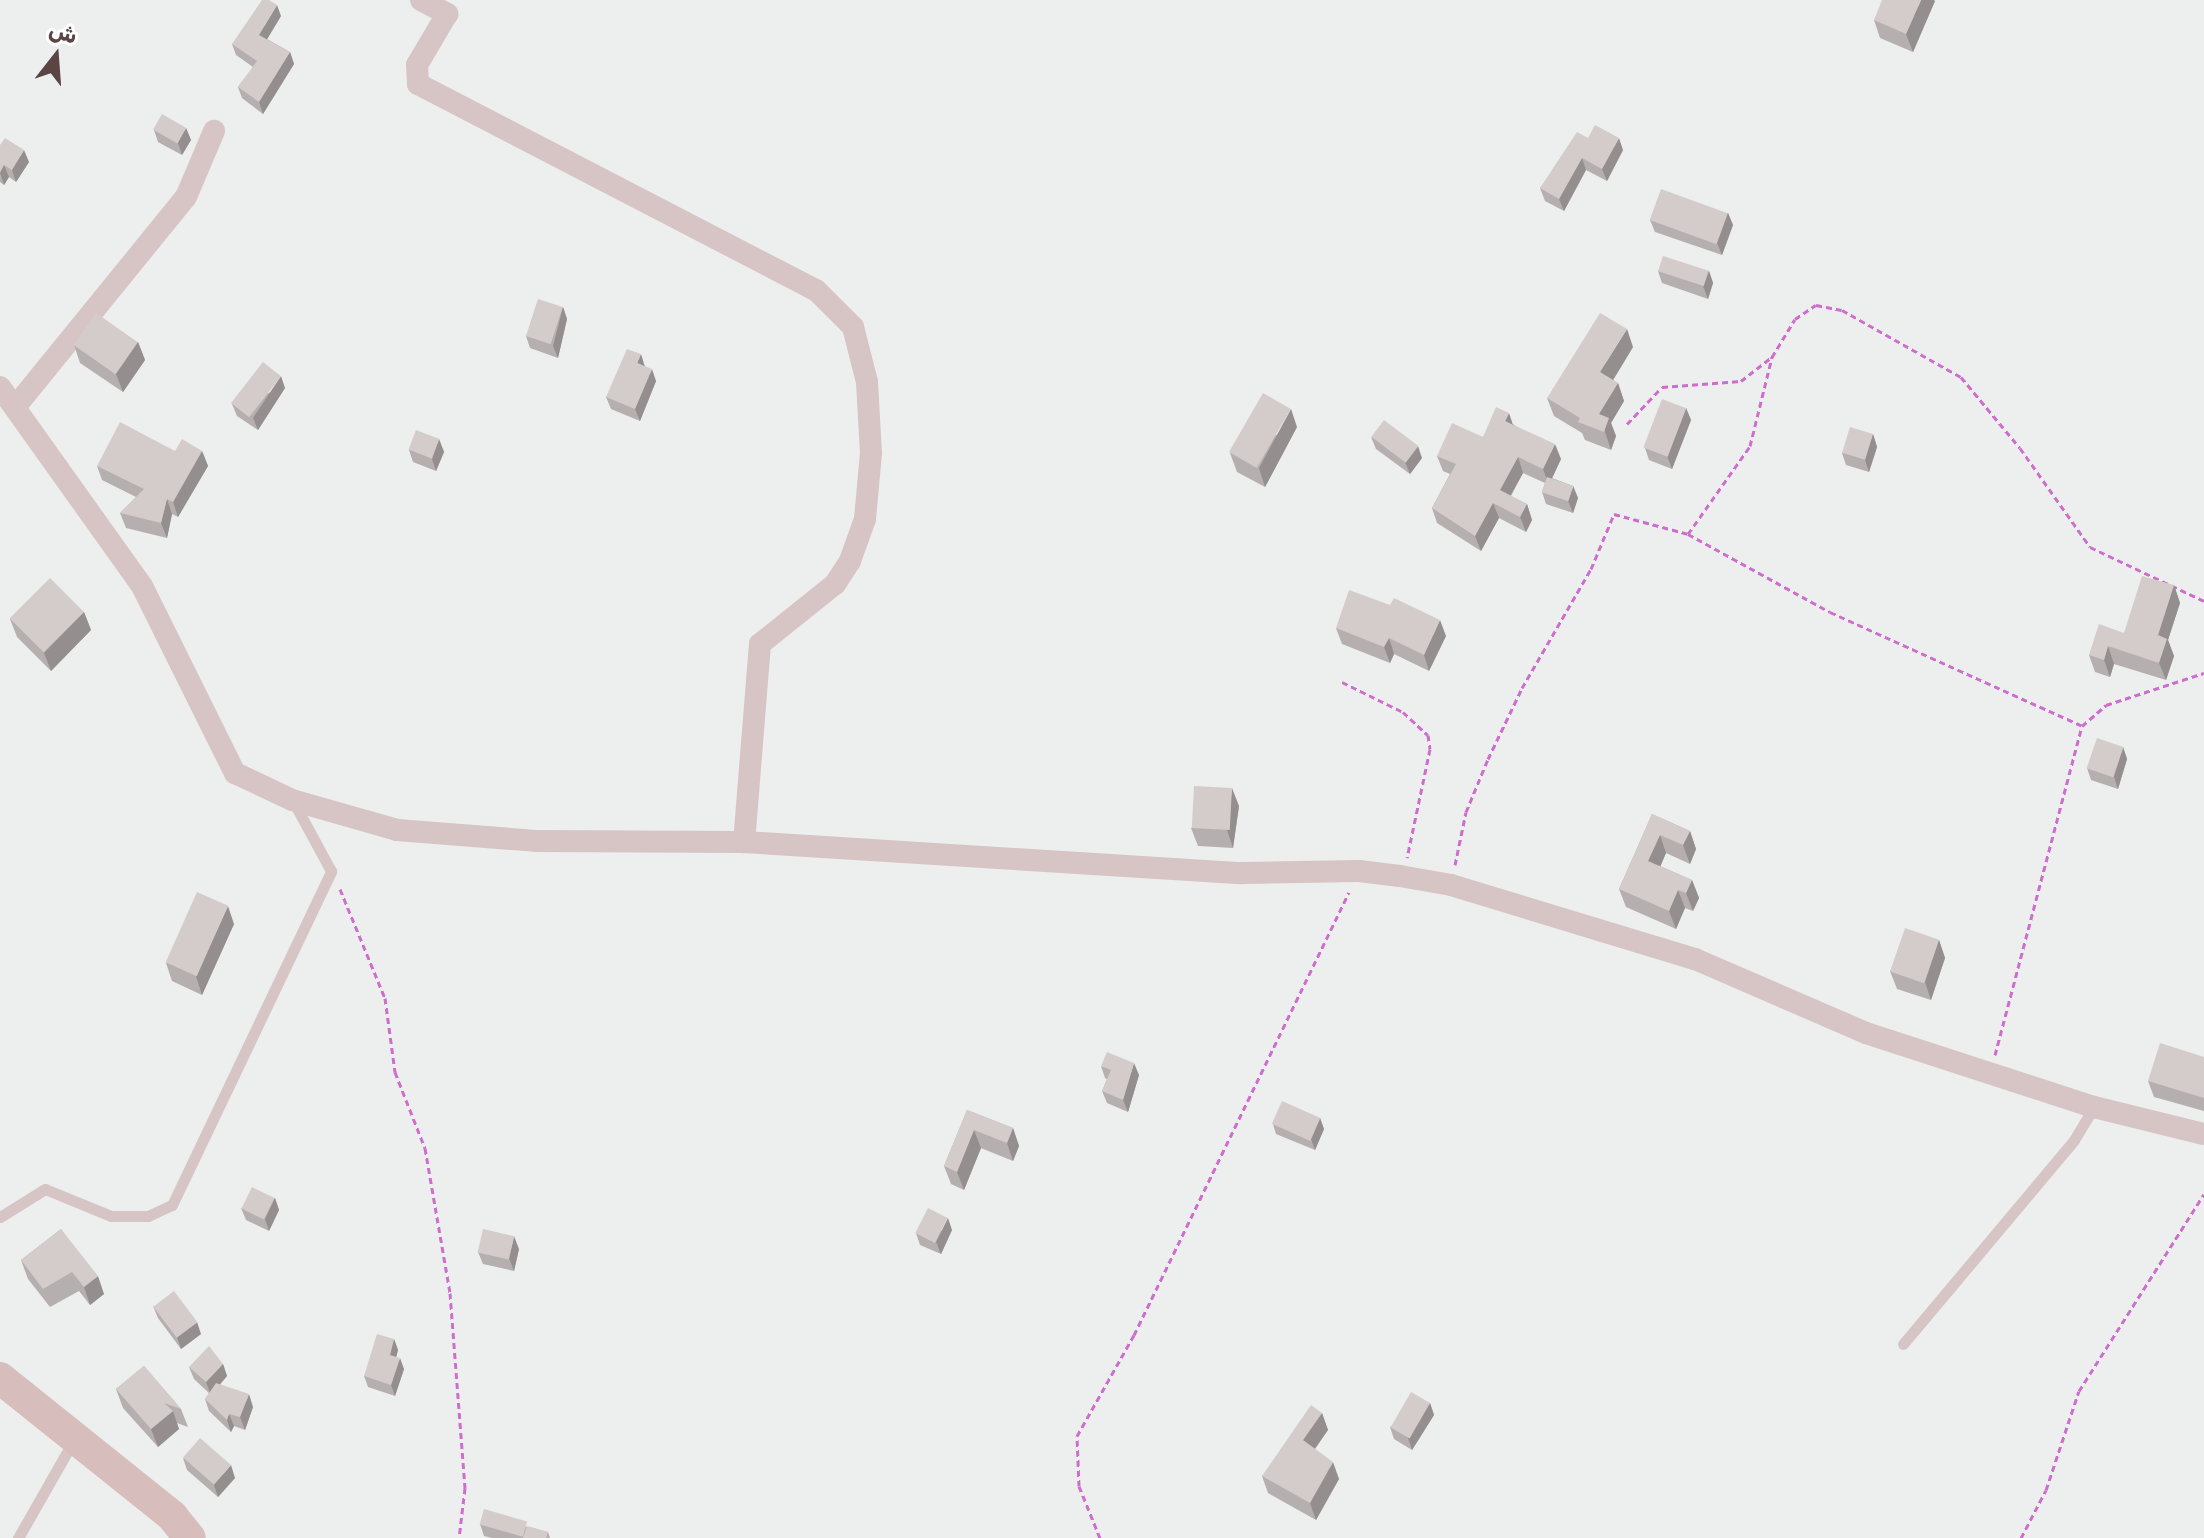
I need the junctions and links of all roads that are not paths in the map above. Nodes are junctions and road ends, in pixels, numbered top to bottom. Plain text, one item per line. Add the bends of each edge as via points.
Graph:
1 (421, 0) edge
2 (214, 131) dead end
3 (0, 387) edge
4 (16, 406) junction
5 (292, 800) junction
6 (744, 842) junction
7 (2094, 1107) junction
8 (2204, 1134) edge
9 (0, 1217) edge
10 (1903, 1344) dead end
11 (0, 1378) edge
12 (76, 1436) junction
13 (18, 1538) edge
14 (190, 1538) edge

1 - 6 street via 447,14 447,22 417,65 418,84 817,291 853,327 867,382 871,439 865,519 835,584 760,644
2 - 4 street via 186,197
3 - 4 street
4 - 5 street via 142,586 235,773
5 - 6 street via 397,830 536,841
5 - 9 lane via 331,871 172,1205 148,1216 111,1216 45,1189
6 - 7 street via 1241,873 1359,871 1451,885 1695,959 1866,1033
7 - 8 street
7 - 10 lane via 2074,1140
11 - 12 street
12 - 13 lane
12 - 14 street via 172,1516

